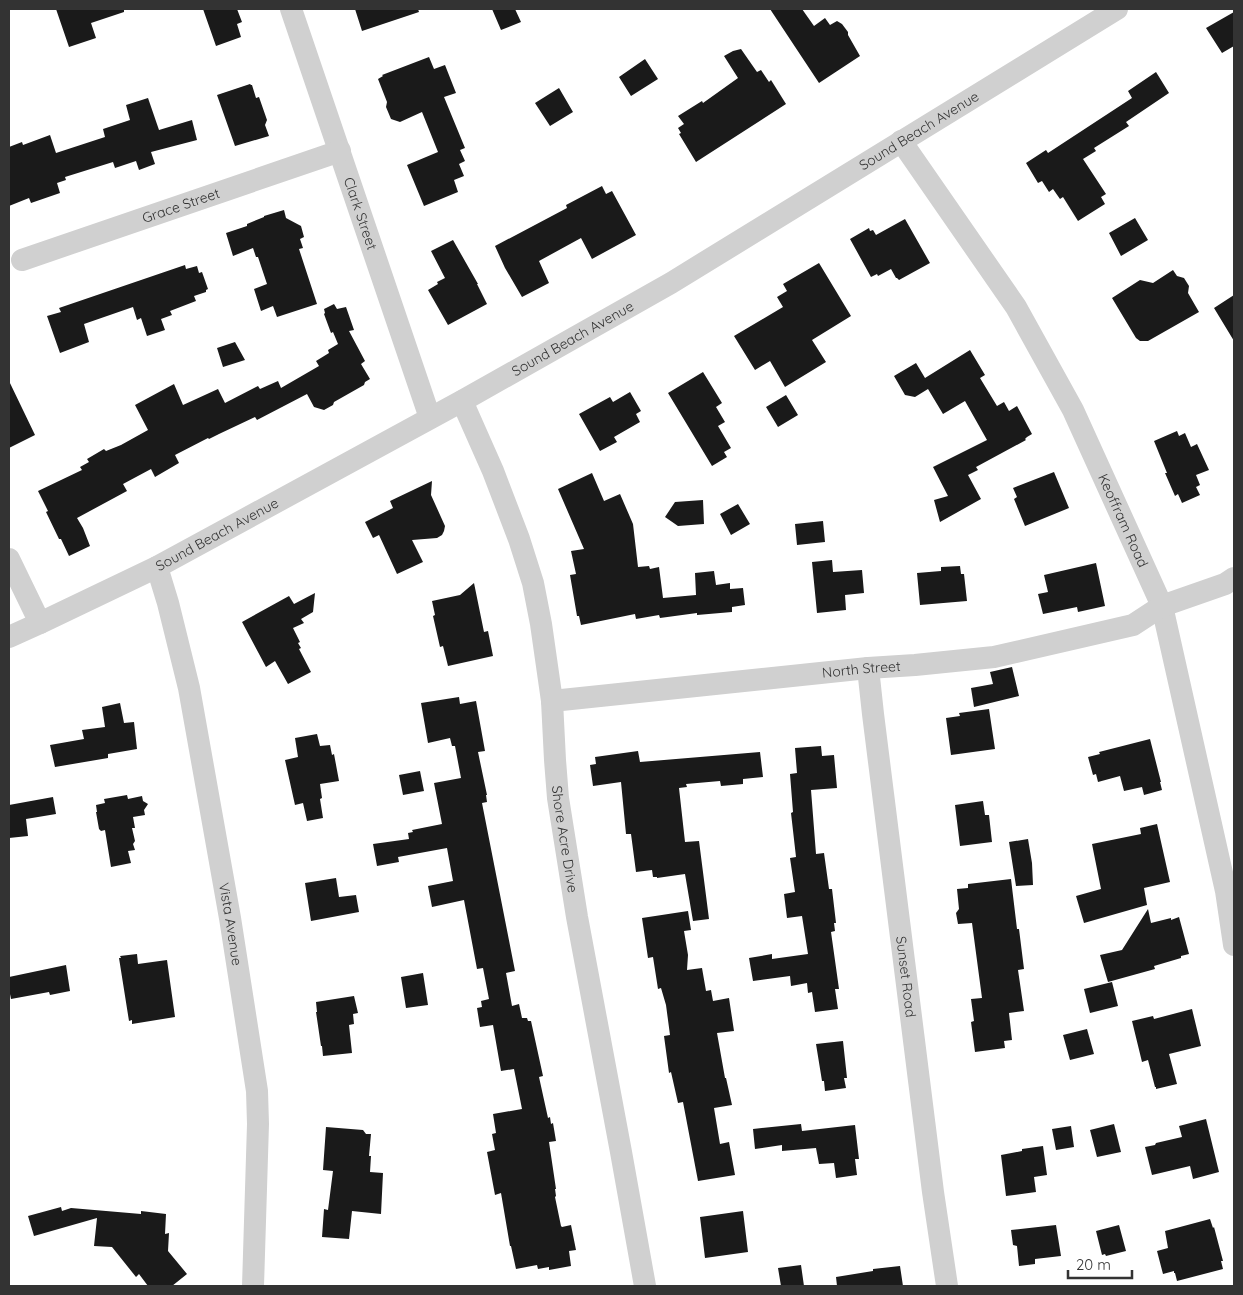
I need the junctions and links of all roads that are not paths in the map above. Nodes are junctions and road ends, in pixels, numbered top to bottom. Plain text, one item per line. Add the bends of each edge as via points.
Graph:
1 (291, 9) edge
2 (1117, 9) edge
3 (902, 141) junction
4 (340, 151) junction
5 (22, 260) dead end
6 (462, 401) junction
7 (430, 418) junction
8 (9, 559) edge
9 (156, 567) junction
10 (1234, 578) edge
11 (1162, 606) junction
12 (40, 623) junction
13 (9, 637) edge
14 (868, 668) junction
15 (552, 701) junction
16 (1234, 945) edge
17 (253, 1286) edge
18 (645, 1286) edge
19 (947, 1286) edge

1 - 4 street, Clark Street
2 - 3 street, Sound Beach Avenue
3 - 6 street, Sound Beach Avenue via 671,283
3 - 11 street, Keoffram Road via 1016,307 1072,410
4 - 5 street, Grace Street
4 - 7 street, Clark Street
6 - 7 street, Sound Beach Avenue
6 - 15 street, Shore Acre Drive via 493,471 533,583
7 - 9 street, Sound Beach Avenue
8 - 12 street
9 - 12 street, Sound Beach Avenue
9 - 17 street, Vista Avenue via 189,688 255,1074 258,1124
10 - 11 street, North Street
11 - 14 street, North Street via 1133,625 994,657
11 - 16 street, Keoffram Road via 1226,891
12 - 13 street, Sound Beach Avenue
14 - 15 street, North Street
14 - 19 street, Sunset Road
15 - 18 street, Shore Acre Drive via 558,798

